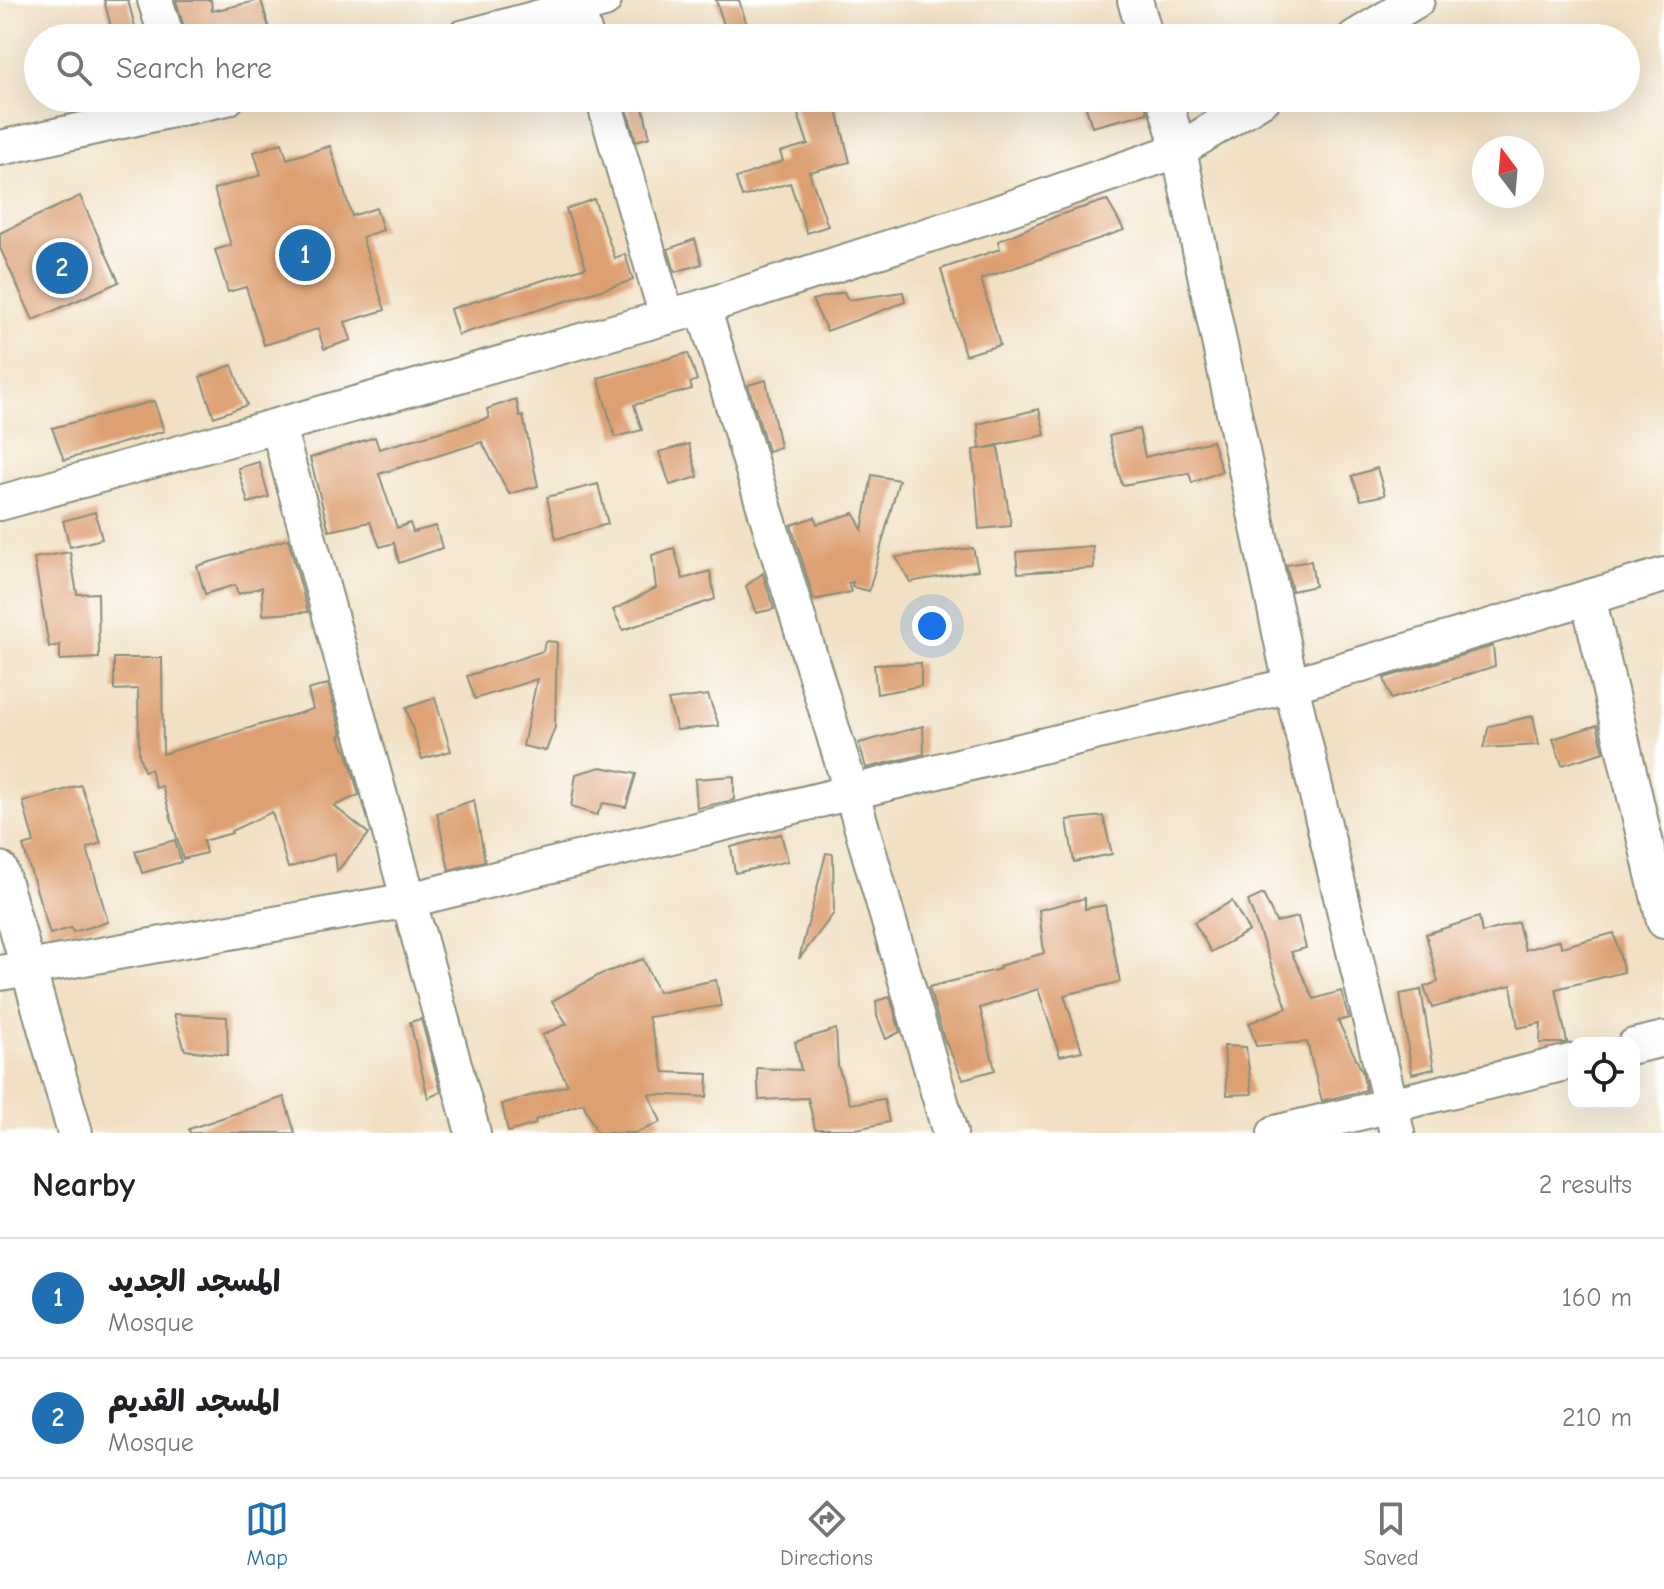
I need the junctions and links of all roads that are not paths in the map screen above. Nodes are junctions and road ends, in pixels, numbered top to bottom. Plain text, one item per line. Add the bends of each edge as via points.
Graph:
1 (155, 0) edge
2 (1135, 0) edge
3 (1417, 0) edge
4 (589, 15) edge
5 (163, 24) edge
6 (539, 24) edge
7 (1142, 24) edge
8 (1377, 24) edge
9 (150, 112) edge
10 (607, 112) edge
11 (1168, 112) edge
12 (1241, 112) edge
13 (0, 148) edge
14 (1179, 150) junction
15 (703, 307) junction
16 (667, 317) junction
17 (278, 427) junction
18 (0, 503) edge
19 (1664, 575) edge
20 (1588, 597) junction
21 (1291, 685) junction
22 (852, 794) junction
23 (0, 869) edge
24 (409, 900) junction
25 (1664, 921) edge
26 (13, 970) edge
27 (1664, 1039) edge
28 (1640, 1045) edge
29 (1568, 1063) edge
30 (1394, 1120) edge
31 (75, 1133) edge
32 (473, 1133) edge
33 (950, 1133) edge
34 (1275, 1133) edge

1 - 5 street
2 - 7 street
3 - 8 street
4 - 6 street
9 - 13 street
10 - 16 street
11 - 14 street
12 - 14 street
14 - 15 street
14 - 21 street
15 - 16 street
15 - 22 street
16 - 17 street
17 - 18 street
17 - 24 street
19 - 20 street
20 - 21 street
20 - 25 street
21 - 22 street
21 - 30 street
22 - 24 street
22 - 33 street
23 - 26 street
24 - 26 street
24 - 32 street
26 - 31 street
27 - 28 street
29 - 30 street
30 - 34 street

